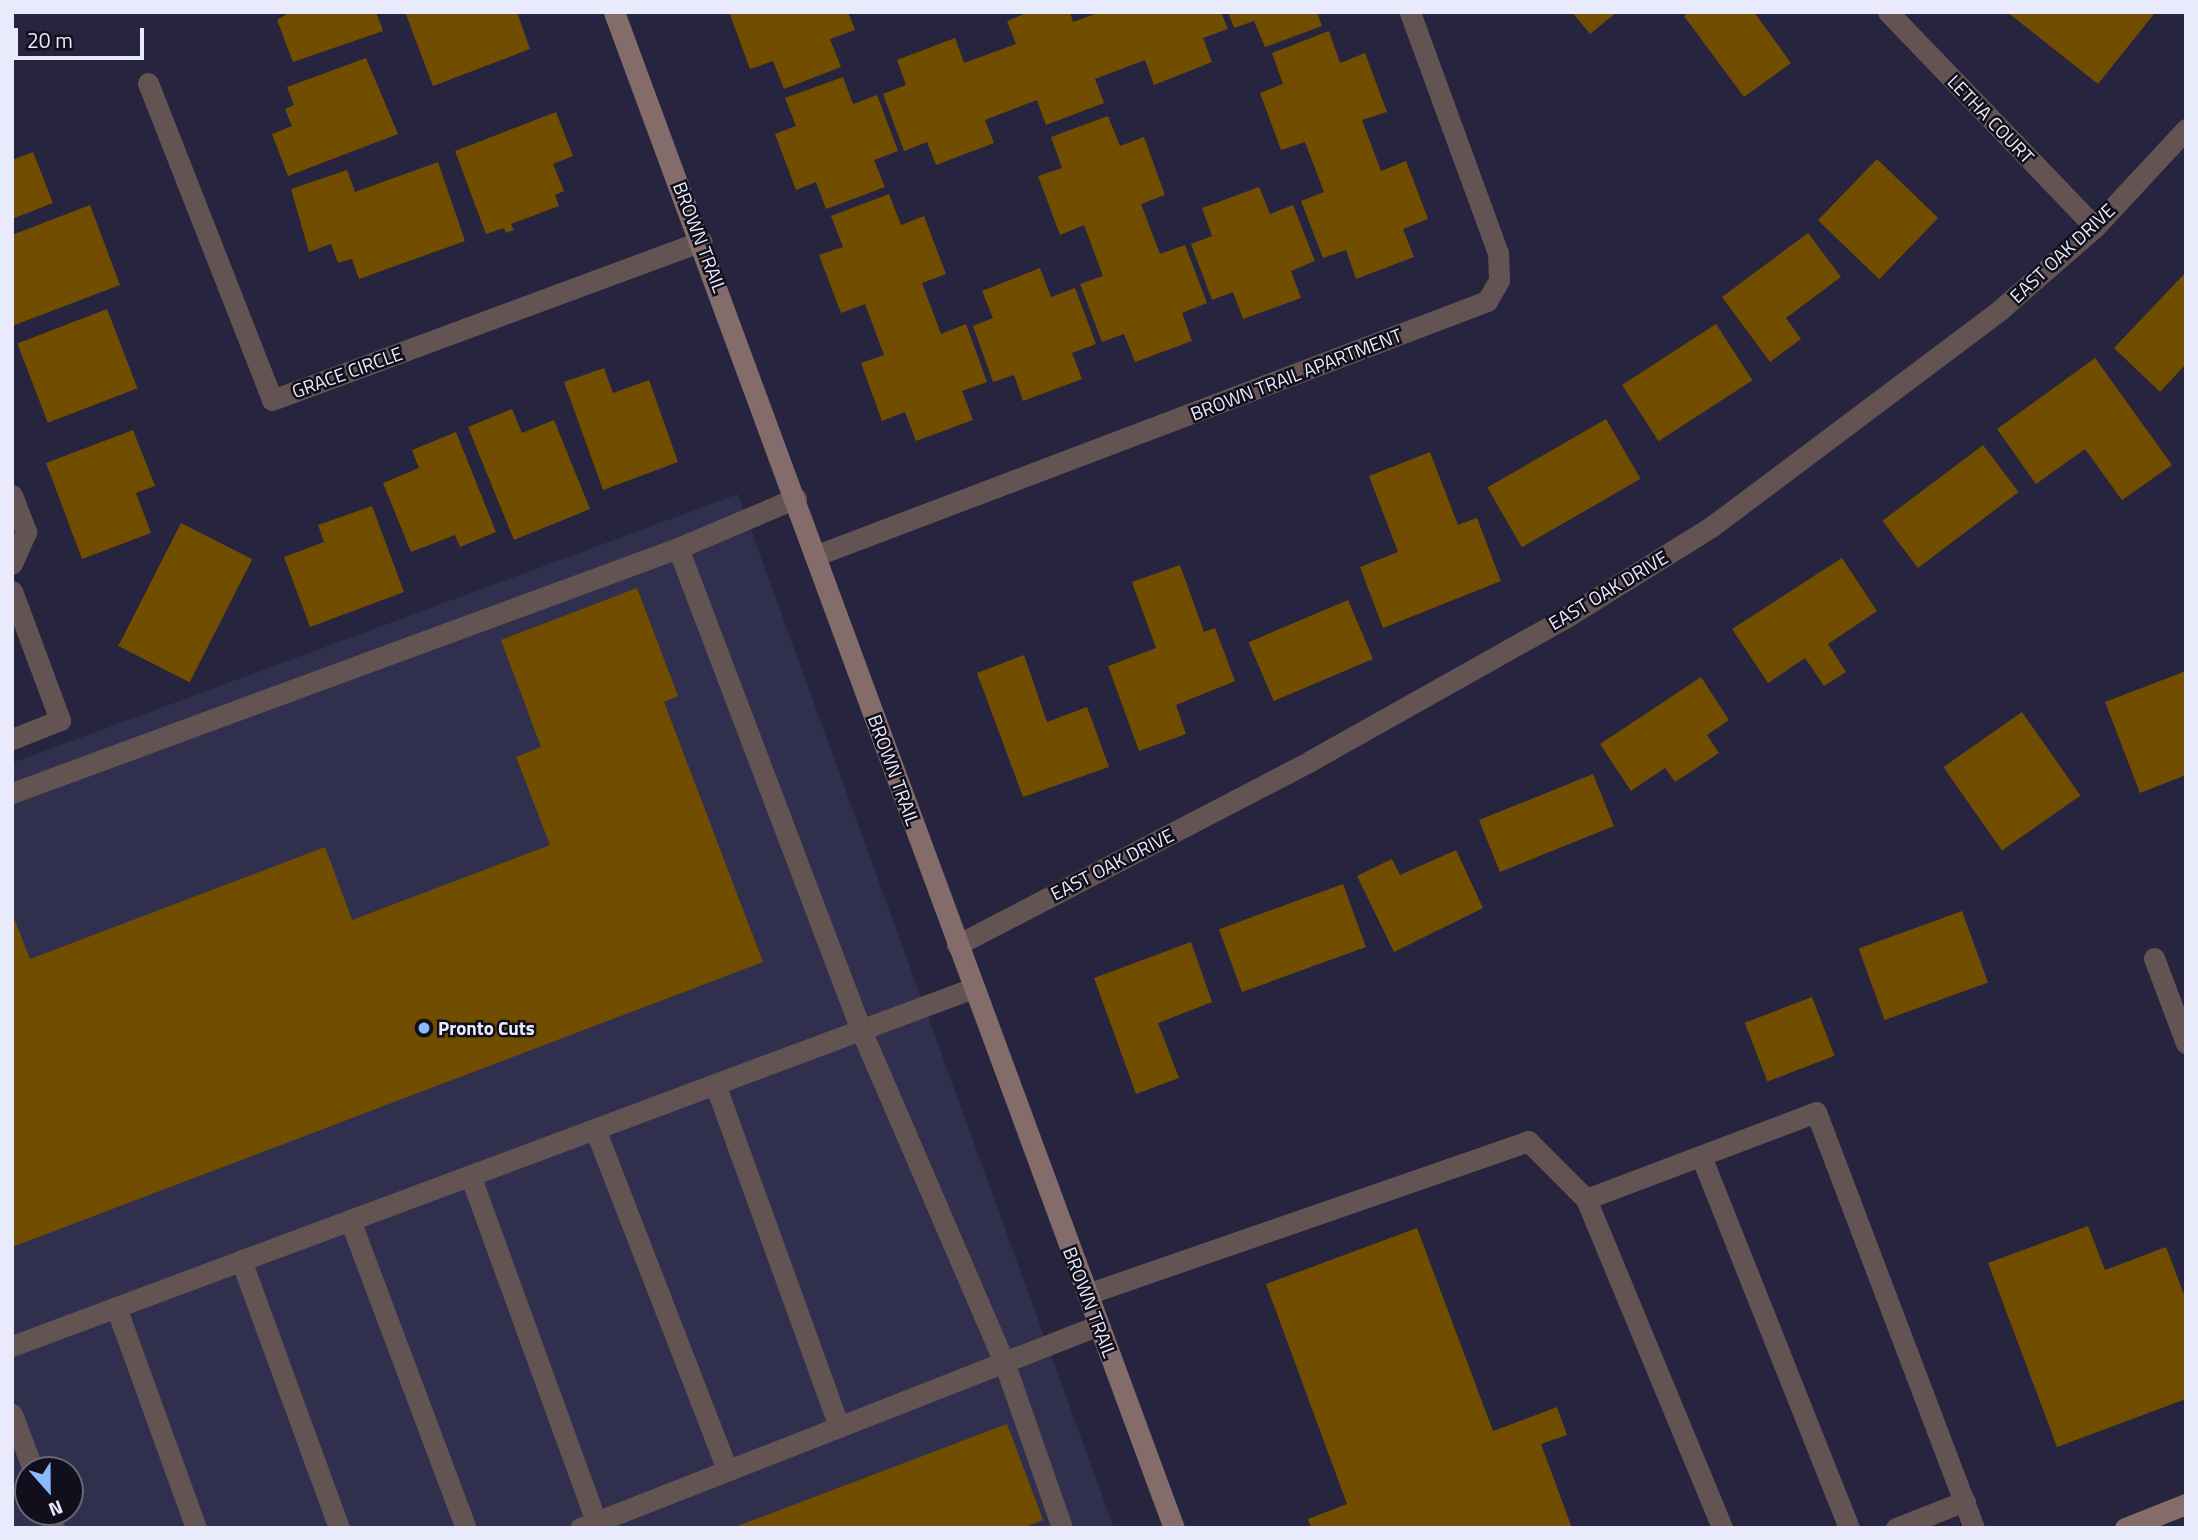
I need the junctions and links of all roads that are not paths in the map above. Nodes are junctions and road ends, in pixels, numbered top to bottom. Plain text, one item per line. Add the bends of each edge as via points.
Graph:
1 (614, 12) edge
2 (1410, 12) edge
3 (1888, 12) edge
4 (148, 83) dead end
5 (2186, 129) edge
6 (2095, 227) junction
7 (701, 241) junction
8 (12, 495) edge
9 (796, 498) junction
10 (678, 548) junction
11 (817, 555) junction
12 (12, 564) edge
13 (12, 591) edge
14 (12, 739) edge
15 (12, 793) edge
16 (957, 945) junction
17 (2154, 958) dead end
18 (973, 989) junction
19 (861, 1030) junction
20 (2186, 1044) edge
21 (715, 1084) junction
22 (595, 1129) junction
23 (1700, 1156) junction
24 (470, 1175) junction
25 (1586, 1199) junction
26 (350, 1220) junction
27 (241, 1260) junction
28 (1087, 1294) junction
29 (116, 1307) junction
30 (1099, 1325) junction
31 (12, 1346) edge
32 (1004, 1362) junction
33 (12, 1415) edge
34 (839, 1427) junction
35 (28, 1456) edge
36 (727, 1470) junction
37 (1965, 1501) junction
38 (2186, 1504) edge
39 (591, 1526) edge
40 (196, 1528) edge
41 (339, 1528) edge
42 (466, 1528) edge
43 (1062, 1528) edge
44 (1174, 1528) edge
45 (1722, 1528) edge
46 (1849, 1528) edge
47 (1896, 1528) edge
48 (1975, 1528) edge
49 (2125, 1528) edge

1 - 7 main road, BROWN TRAIL
2 - 11 street, BROWN TRAIL APARTMENT via 1498,253 1499,280 1487,301
3 - 6 street, LETHA COURT
4 - 7 street, GRACE CIRCLE via 272,400
5 - 6 street, EAST OAK DRIVE
6 - 16 street, EAST OAK DRIVE via 2001,309 1711,527 1568,616 1310,761
7 - 9 main road, BROWN TRAIL
8 - 12 street via 26,532
9 - 10 street
9 - 11 main road, BROWN TRAIL
10 - 15 street
10 - 19 street
11 - 16 main road, BROWN TRAIL
13 - 14 street via 60,720
16 - 18 main road, BROWN TRAIL
17 - 20 street
18 - 19 street
18 - 28 main road, BROWN TRAIL
19 - 21 street
19 - 32 street
21 - 22 street
21 - 34 street
22 - 24 street
22 - 36 street
23 - 25 street
23 - 37 street via 1816,1112
23 - 46 street
24 - 26 street
24 - 39 street
25 - 28 street via 1528,1141
25 - 45 street
26 - 27 street
26 - 42 street
27 - 29 street
27 - 41 street
28 - 30 main road, BROWN TRAIL
29 - 31 street
29 - 40 street
30 - 32 street
30 - 44 main road, BROWN TRAIL
32 - 34 street
32 - 43 street
33 - 35 street
34 - 36 street
36 - 39 street
37 - 47 street
37 - 48 street
38 - 49 main road

